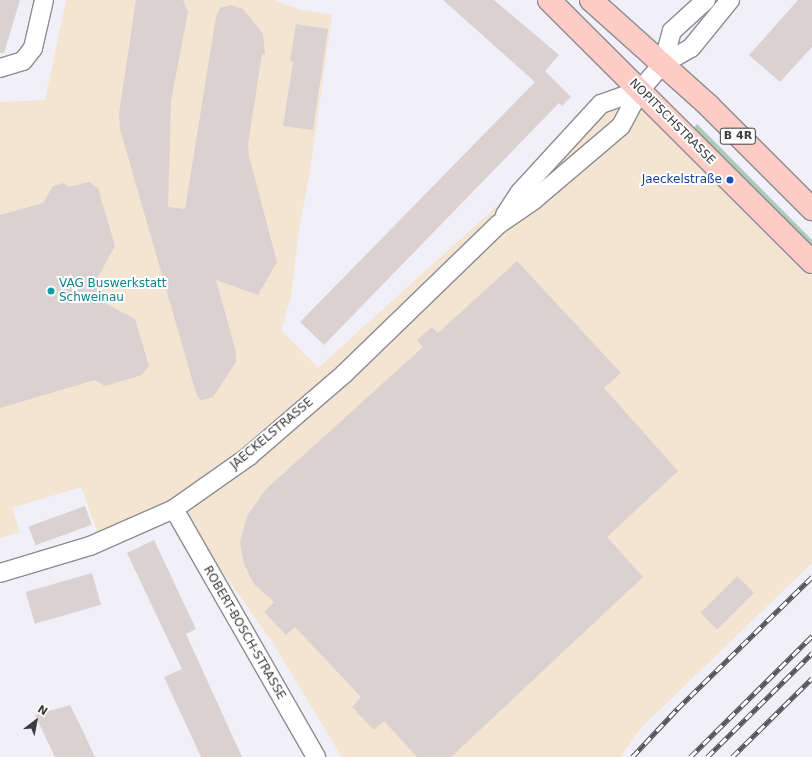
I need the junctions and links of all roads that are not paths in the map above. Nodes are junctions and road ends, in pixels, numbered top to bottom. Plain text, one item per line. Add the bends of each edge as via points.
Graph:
1 (44, 0) edge
2 (549, 0) edge
3 (591, 0) edge
4 (706, 0) edge
5 (730, 0) edge
6 (663, 64) junction
7 (0, 68) edge
8 (640, 90) junction
9 (812, 209) edge
10 (498, 224) junction
11 (812, 262) edge
12 (174, 509) junction
13 (0, 573) edge
14 (316, 757) edge

1 - 7 street via 32,48 23,61
2 - 8 main road, NOPITSCHSTRASSE / B 4R
3 - 6 main road, B 4R
4 - 6 street via 672,31
5 - 6 street via 691,48
6 - 8 street
6 - 9 main road, B 4R
8 - 10 street, JAECKELSTRASSE via 621,126 534,200
8 - 10 street, JAECKELSTRASSE via 601,104 520,192
8 - 11 main road, NOPITSCHSTRASSE / B 4R
10 - 12 street, JAECKELSTRASSE via 344,374 249,456
12 - 13 street, JAECKELSTRASSE via 90,546
12 - 14 street, ROBERT-BOSCH-STRASSE

